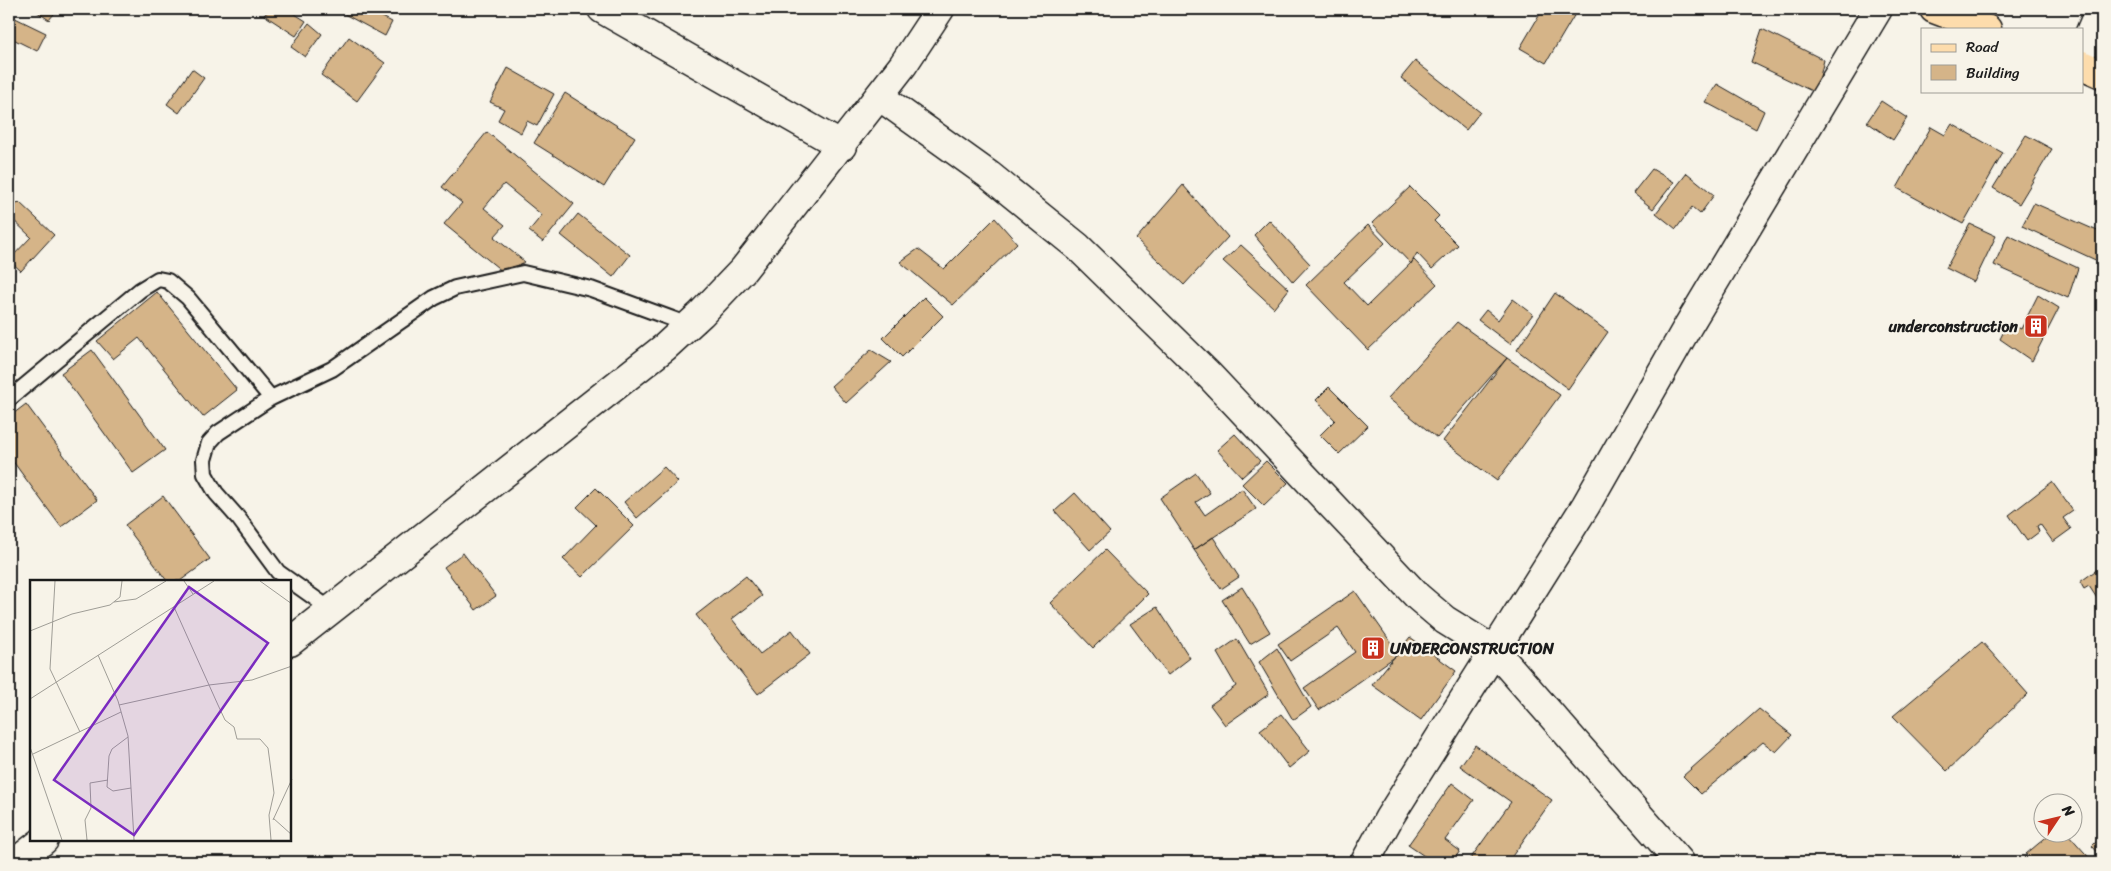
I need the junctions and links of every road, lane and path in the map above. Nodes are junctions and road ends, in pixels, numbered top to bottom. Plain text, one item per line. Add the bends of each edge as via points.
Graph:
1 (602, 9) edge
2 (940, 9) edge
3 (1878, 9) edge
4 (1934, 9) edge
5 (2100, 9) edge
6 (1984, 28) edge
7 (2084, 46) edge
8 (2084, 66) edge
9 (2102, 74) edge
10 (879, 96) junction
11 (842, 146) junction
12 (690, 325) junction
13 (270, 398) junction
14 (9, 399) edge
15 (289, 580) edge
16 (291, 582) edge
17 (330, 610) junction
18 (291, 641) edge
19 (1495, 651) junction
20 (43, 841) edge
21 (16, 862) edge
22 (1365, 862) edge
23 (1680, 862) edge

1 - 11 street
2 - 10 street
3 - 19 street via 1688,326 1586,505
4 - 6 main road
5 - 7 street
8 - 9 main road
10 - 11 street
10 - 19 street via 989,175 1078,248 1209,375 1418,597 1445,620
11 - 12 street via 743,270
12 - 13 lane via 591,289 523,273 455,288 434,298 332,369
12 - 17 street
13 - 14 lane via 188,298 168,280 158,279 140,290
13 - 15 lane via 218,433 209,443 204,460 205,474 278,572
16 - 17 lane
17 - 18 street
19 - 22 street via 1389,818
19 - 23 street
20 - 21 street

